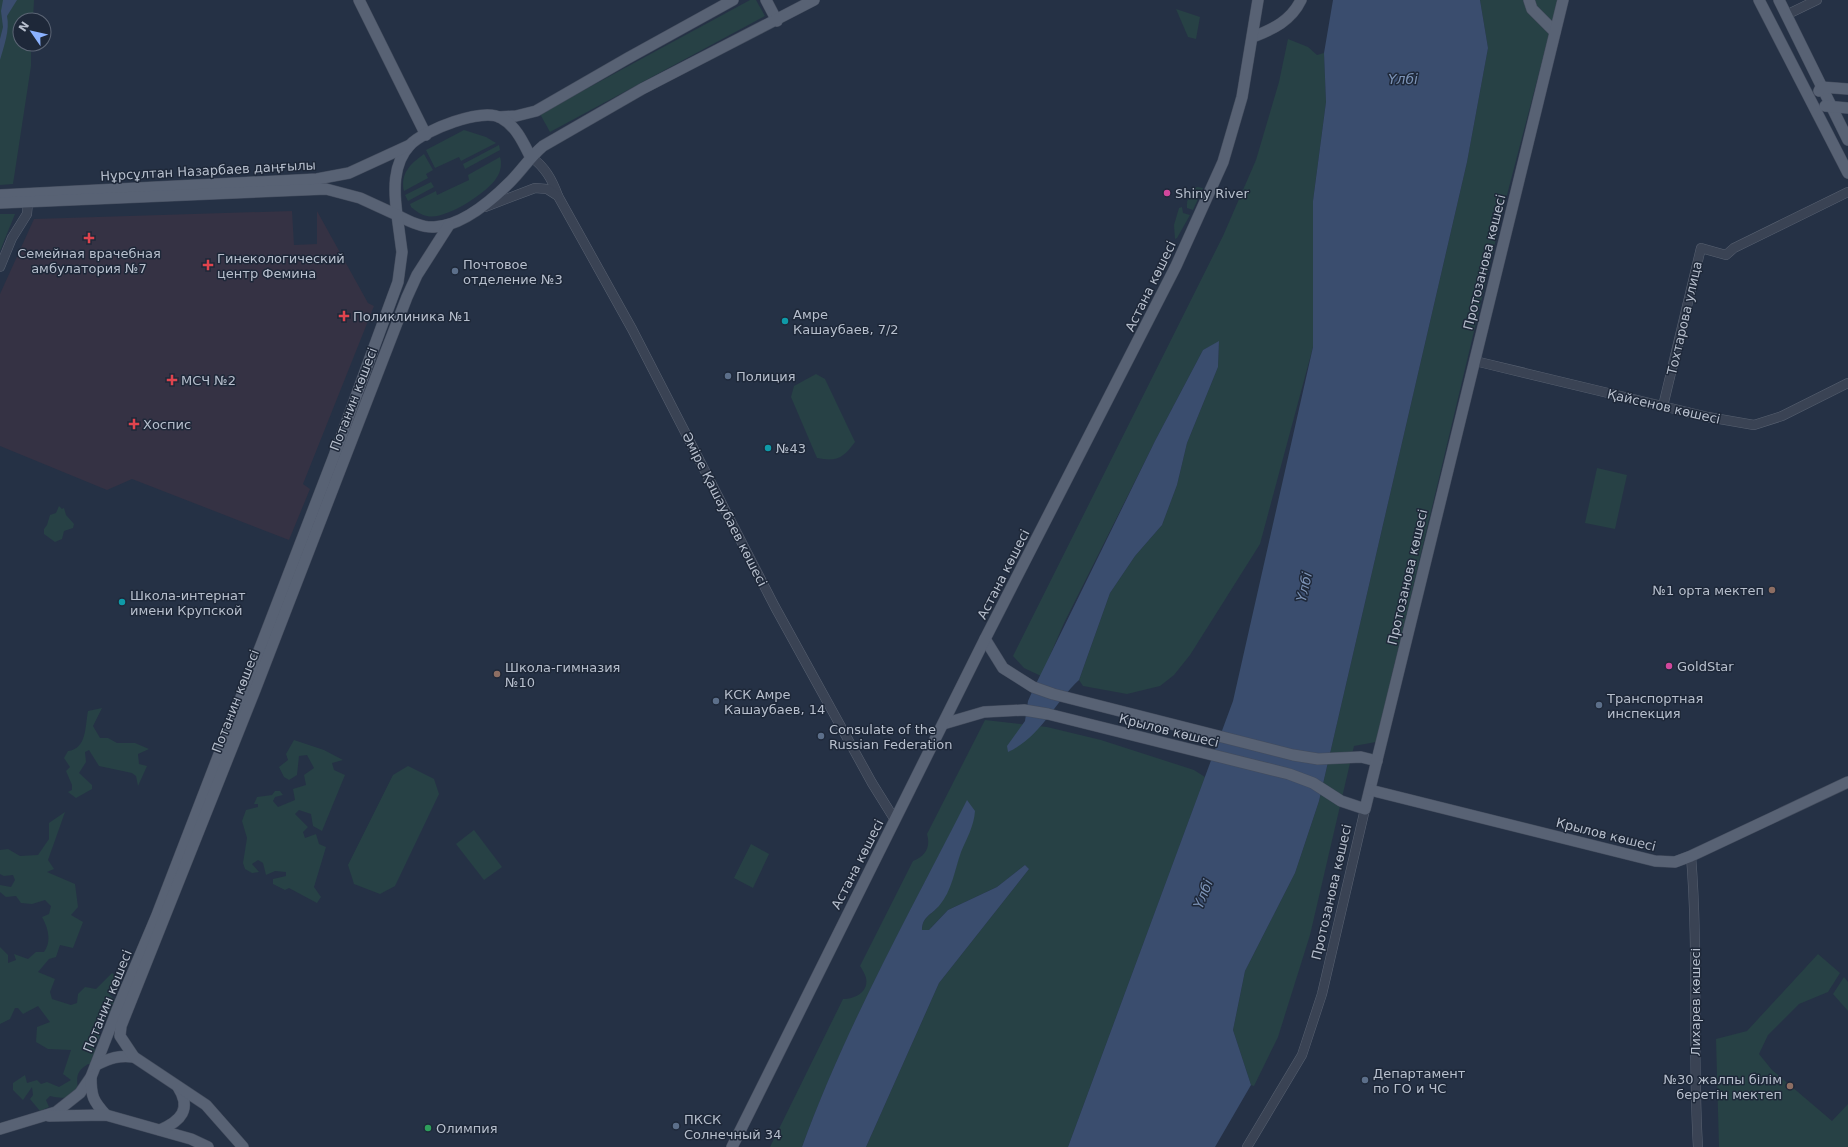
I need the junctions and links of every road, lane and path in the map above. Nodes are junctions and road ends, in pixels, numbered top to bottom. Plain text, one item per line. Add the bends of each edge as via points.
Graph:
1 (358, 0) edge
2 (733, 0) edge
3 (766, 0) edge
4 (814, 0) edge
5 (1258, 0) edge
6 (1301, 0) edge
7 (1529, 0) edge
8 (1563, 0) edge
9 (1759, 0) edge
10 (1779, 0) edge
11 (1816, 0) edge
12 (1786, 15) junction
13 (777, 21) junction
14 (1555, 32) junction
15 (1253, 37) junction
16 (1821, 87) junction
17 (1848, 90) edge
18 (1812, 105) junction
19 (1831, 106) junction
20 (1848, 108) edge
21 (500, 117) junction
22 (426, 134) junction
23 (1848, 140) edge
24 (410, 145) junction
25 (530, 156) junction
26 (1848, 172) edge
27 (1848, 192) edge
28 (0, 195) edge
29 (558, 196) junction
30 (17, 198) junction
31 (28, 202) junction
32 (0, 203) edge
33 (474, 211) junction
34 (397, 215) junction
35 (449, 225) junction
36 (0, 267) edge
37 (1475, 360) junction
38 (1848, 383) edge
39 (1663, 406) junction
40 (986, 639) junction
41 (943, 724) junction
42 (1377, 762) junction
43 (1848, 782) edge
44 (1370, 790) junction
45 (1365, 808) junction
46 (895, 820) junction
47 (1691, 856) junction
48 (134, 1057) junction
49 (96, 1065) junction
50 (91, 1077) junction
51 (177, 1085) junction
52 (106, 1114) junction
53 (41, 1116) junction
54 (0, 1130) edge
55 (160, 1130) junction
56 (208, 1147) edge
57 (243, 1147) edge
58 (732, 1147) edge
59 (1247, 1147) edge
60 (1698, 1147) edge

1 - 22 main road
2 - 21 main road, Нұрсұлтан Назарбаев даңғылы via 536,112
3 - 13 main road
4 - 13 main road, Нұрсұлтан Назарбаев даңғылы
5 - 15 main road, Астана көшесі
6 - 15 main road via 1290,17 1274,28
7 - 14 main road via 1532,9
8 - 14 main road, Протозанова көшесі
9 - 18 main road
10 - 12 main road
11 - 12 street
12 - 16 main road
13 - 25 main road, Нұрсұлтан Назарбаев даңғылы via 642,89
14 - 37 main road, Протозанова көшесі
15 - 40 main road, Астана көшесі via 1242,97 1223,162 1174,270
16 - 17 main road
16 - 18 main road
16 - 19 main road
18 - 19 main road
18 - 26 main road
19 - 20 main road
19 - 23 main road
21 - 22 main road, Нұрсұлтан Назарбаев даңғылы via 477,115 460,119
21 - 25 main road via 513,128
22 - 24 main road, Нұрсұлтан Назарбаев даңғылы
24 - 30 main road, Нұрсұлтан Назарбаев даңғылы via 349,173 317,179
24 - 34 main road, Нұрсұлтан Назарбаев даңғылы via 401,160 395,179
25 - 29 street, Әміре Қашаубаев көшесі via 542,166 552,180
25 - 33 main road, Нұрсұлтан Назарбаев даңғылы via 510,182
27 - 39 street, Тохтарова улица via 1734,248 1726,255 1701,248
28 - 30 main road, Нұрсұлтан Назарбаев даңғылы
29 - 33 street via 547,189 535,188
29 - 46 street, Әміре Қашаубаев көшесі via 632,329 775,607
30 - 31 main road, Нұрсұлтан Назарбаев даңғылы
30 - 32 main road, Нұрсұлтан Назарбаев даңғылы
31 - 34 main road, Нұрсұлтан Назарбаев даңғылы via 318,188 340,191
31 - 36 street via 27,214 12,238
33 - 35 main road, Нұрсұлтан Назарбаев даңғылы
34 - 35 main road, Нұрсұлтан Назарбаев даңғылы via 410,222 433,228
34 - 49 main road, Потанин көшесі via 402,252 398,282 157,915
35 - 48 main road, Потанин көшесі via 407,297 255,690 121,1026 120,1036
37 - 39 street, Қайсенов көшесі
37 - 42 main road, Протозанова көшесі
38 - 39 street, Қайсенов көшесі via 1782,416 1754,425
40 - 41 main road, Астана көшесі
40 - 42 main road, Крылов көшесі via 1003,668 1033,687 1053,694 1293,755 1318,759 1354,757
41 - 45 main road, Крылов көшесі via 984,712 1024,710 1048,714 1282,772 1313,783 1341,801
41 - 46 main road, Астана көшесі
42 - 44 main road, Протозанова көшесі
43 - 47 main road, Крылов көшесі
44 - 45 main road, Протозанова көшесі
44 - 47 main road, Крылов көшесі via 1655,861 1675,862
45 - 59 street, Протозанова көшесі via 1322,994 1302,1055
46 - 58 main road, Астана көшесі
47 - 60 street, Лихарев көшесі via 1695,903 1695,1092
48 - 49 main road via 120,1055
48 - 51 main road, Потанин көшесі
49 - 50 main road, Потанин көшесі
50 - 52 main road via 91,1093 95,1103
50 - 53 main road via 72,1101 56,1112
51 - 55 main road via 184,1096 185,1106 177,1121
51 - 57 main road, Потанин көшесі via 206,1105
52 - 53 main road
52 - 55 main road
53 - 54 main road
55 - 56 main road

